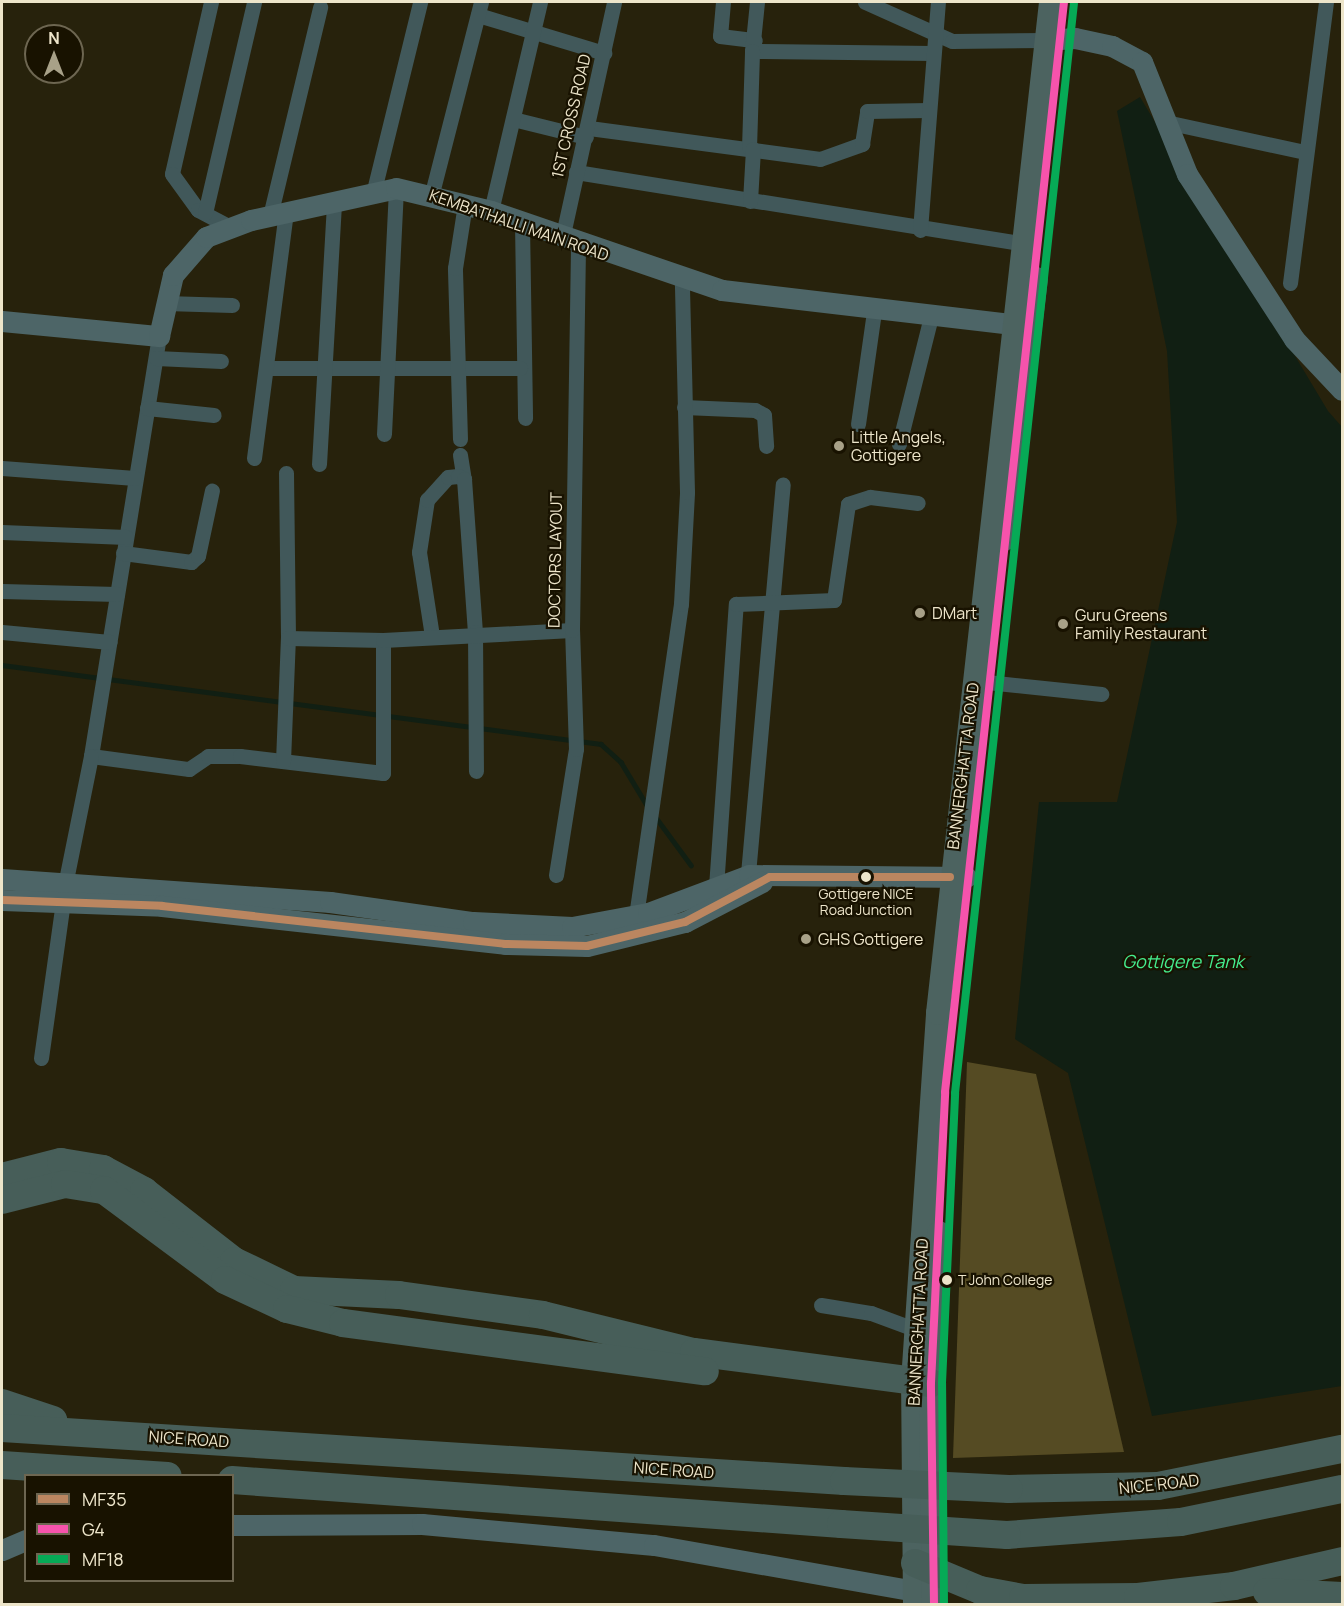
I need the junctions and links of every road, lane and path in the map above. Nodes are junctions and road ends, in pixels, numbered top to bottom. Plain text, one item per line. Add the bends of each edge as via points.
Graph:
1 (211, 2) edge
2 (254, 2) edge
3 (420, 2) edge
4 (540, 2) edge
5 (614, 2) edge
6 (723, 2) edge
7 (757, 2) edge
8 (865, 2) edge
9 (938, 2) edge
10 (1051, 2) edge
11 (1064, 2) edge
12 (1326, 2) edge
13 (320, 7) dead end
14 (479, 8) edge
15 (534, 33) junction
16 (938, 36) junction
17 (1053, 39) junction
18 (753, 46) junction
19 (604, 53) junction
20 (933, 53) junction
21 (929, 110) junction
22 (513, 119) junction
23 (1166, 122) junction
24 (587, 132) junction
25 (751, 149) junction
26 (1305, 152) junction
27 (576, 172) junction
28 (396, 188) junction
29 (373, 194) junction
30 (432, 194) junction
31 (750, 201) junction
32 (334, 204) junction
33 (465, 204) junction
34 (491, 211) junction
35 (205, 213) junction
36 (278, 214) junction
37 (522, 223) junction
38 (228, 226) junction
39 (920, 230) junction
40 (570, 241) junction
41 (1024, 244) junction
42 (682, 280) junction
43 (1290, 283) dead end
44 (165, 303) junction
45 (232, 305) dead end
46 (874, 311) junction
47 (930, 317) junction
48 (2, 321) edge
49 (1023, 325) junction
50 (159, 336) junction
51 (156, 358) junction
52 (221, 361) dead end
53 (322, 367) junction
54 (266, 368) junction
55 (391, 368) junction
56 (457, 368) junction
57 (520, 368) junction
58 (1342, 390) edge
59 (684, 407) junction
60 (147, 408) junction
61 (214, 415) dead end
62 (525, 418) dead end
63 (858, 424) dead end
64 (384, 434) dead end
65 (460, 439) dead end
66 (899, 444) dead end
67 (766, 446) dead end
68 (460, 455) dead end
69 (254, 459) dead end
70 (319, 464) dead end
71 (2, 468) edge
72 (286, 473) dead end
73 (135, 478) junction
74 (464, 479) junction
75 (783, 485) dead end
76 (212, 490) dead end
77 (918, 503) dead end
78 (2, 532) edge
79 (126, 537) junction
80 (123, 553) junction
81 (2, 591) edge
82 (117, 594) junction
83 (770, 601) junction
84 (572, 630) junction
85 (2, 632) edge
86 (475, 632) junction
87 (432, 636) junction
88 (288, 638) junction
89 (383, 640) junction
90 (110, 642) junction
91 (987, 682) junction
92 (1101, 694) dead end
93 (91, 756) junction
94 (283, 761) junction
95 (476, 771) dead end
96 (556, 875) dead end
97 (958, 877) junction
98 (2, 879) edge
99 (747, 883) junction
100 (716, 888) junction
101 (65, 890) junction
102 (2, 900) edge
103 (636, 916) junction
104 (40, 1058) dead end
105 (2, 1176) edge
106 (2, 1200) edge
107 (821, 1305) dead end
108 (916, 1330) junction
109 (922, 1390) junction
110 (2, 1403) edge
111 (2, 1428) edge
112 (94, 1433) junction
113 (1342, 1449) edge
114 (2, 1465) edge
115 (138, 1474) edge
116 (234, 1480) edge
117 (1342, 1490) edge
118 (234, 1525) edge
119 (24, 1541) edge
120 (2, 1550) edge
121 (1342, 1561) edge
122 (925, 1566) junction
123 (1342, 1570) edge
124 (1309, 1571) junction
125 (1278, 1584) junction
126 (1342, 1596) edge
127 (921, 1600) edge
128 (1192, 1605) edge

1 - 35 street via 172,174
2 - 35 street
3 - 29 street
4 - 15 street
5 - 19 street, 1ST CROSS ROAD
6 - 18 street via 720,36
7 - 18 street
8 - 16 street
9 - 16 street
10 - 17 main road, BANNERGHATTA ROAD
11 - 17 main road, BANNERGHATTA ROAD
12 - 26 street
13 - 36 street
14 - 15 street
14 - 30 street
15 - 19 street
15 - 22 street
16 - 17 street via 952,41
16 - 20 street
17 - 23 street via 1112,46 1142,62
17 - 41 main road, BANNERGHATTA ROAD
17 - 49 main road, BANNERGHATTA ROAD
18 - 20 street
18 - 25 street
19 - 24 street, 1ST CROSS ROAD
20 - 21 street
21 - 25 street via 867,111 862,144 820,159
21 - 39 street
22 - 24 street
22 - 34 street
23 - 26 street
23 - 58 street via 1187,174 1294,339
24 - 25 street
24 - 27 street, 1ST CROSS ROAD
25 - 31 street
26 - 43 street
27 - 31 street
27 - 40 street, 1ST CROSS ROAD
28 - 29 street, KEMBATHALLI MAIN ROAD
28 - 30 street, KEMBATHALLI MAIN ROAD
28 - 55 street
29 - 32 street, KEMBATHALLI MAIN ROAD
30 - 33 street, KEMBATHALLI MAIN ROAD
31 - 39 street
32 - 36 street, KEMBATHALLI MAIN ROAD
32 - 53 street
33 - 34 street, KEMBATHALLI MAIN ROAD
33 - 56 street via 455,268
34 - 37 street, KEMBATHALLI MAIN ROAD
35 - 38 street
36 - 38 street, KEMBATHALLI MAIN ROAD
36 - 54 street
37 - 40 street, KEMBATHALLI MAIN ROAD
37 - 57 street
38 - 44 street, KEMBATHALLI MAIN ROAD via 181,261
39 - 41 street
40 - 42 street, KEMBATHALLI MAIN ROAD
40 - 84 street, DOCTORS LAYOUT
41 - 49 main road, BANNERGHATTA ROAD
42 - 46 street, KEMBATHALLI MAIN ROAD via 764,298
42 - 59 street
44 - 45 street
44 - 50 street, KEMBATHALLI MAIN ROAD
46 - 47 street, KEMBATHALLI MAIN ROAD
46 - 63 street
47 - 49 street, KEMBATHALLI MAIN ROAD
47 - 66 street
48 - 50 street
49 - 91 main road, BANNERGHATTA ROAD
49 - 97 main road, BANNERGHATTA ROAD
50 - 51 street
51 - 52 street
51 - 60 street
53 - 54 street
53 - 55 street
53 - 70 street
54 - 69 street
55 - 56 street
55 - 64 street
56 - 57 street
56 - 65 street
57 - 62 street
59 - 67 street via 764,415
59 - 103 street via 687,492 681,604
60 - 61 street
60 - 73 street
68 - 74 street
71 - 73 street
72 - 88 street
73 - 79 street
74 - 86 street
74 - 87 street via 448,477 427,500 419,552
75 - 83 street
76 - 80 street via 198,556 191,562
77 - 83 street via 870,497 848,504 836,598 808,604
78 - 79 street
79 - 80 street
80 - 82 street
81 - 82 street
82 - 90 street
83 - 99 street
83 - 100 street via 736,604
84 - 86 street
84 - 96 street, DOCTORS LAYOUT via 577,740
85 - 90 street
86 - 87 street
86 - 95 street
87 - 89 street
88 - 89 street
88 - 94 street
89 - 94 street via 383,773 375,776
90 - 93 street
91 - 92 street
91 - 97 main road, BANNERGHATTA ROAD
93 - 94 street via 189,769 215,755
93 - 101 street
97 - 99 street via 770,877
97 - 108 main road, BANNERGHATTA ROAD
97 - 109 main road, BANNERGHATTA ROAD
98 - 101 street
99 - 100 street
99 - 101 street via 685,922 587,946 505,944
100 - 103 street
101 - 102 street
101 - 103 street via 330,902 472,922 572,927
101 - 104 street
105 - 109 highway via 61,1162 103,1169 144,1191 234,1261 294,1290 399,1295 543,1315 694,1352
106 - 109 highway via 65,1184 104,1190 225,1280 287,1309 343,1323
107 - 108 street via 871,1313
108 - 109 main road, BANNERGHATTA ROAD
109 - 122 main road, BANNERGHATTA ROAD
110 - 112 highway
111 - 112 highway, NICE ROAD
112 - 113 highway, NICE ROAD, bridge via 1009,1489 1158,1486
114 - 115 highway
116 - 117 highway, bridge via 1007,1534 1181,1522
118 - 127 street via 422,1524 654,1545
119 - 120 street
121 - 124 highway
122 - 125 highway via 980,1590 1023,1598 1138,1597
122 - 127 main road, BANNERGHATTA ROAD
123 - 124 highway
124 - 125 highway
125 - 126 highway
125 - 128 highway

